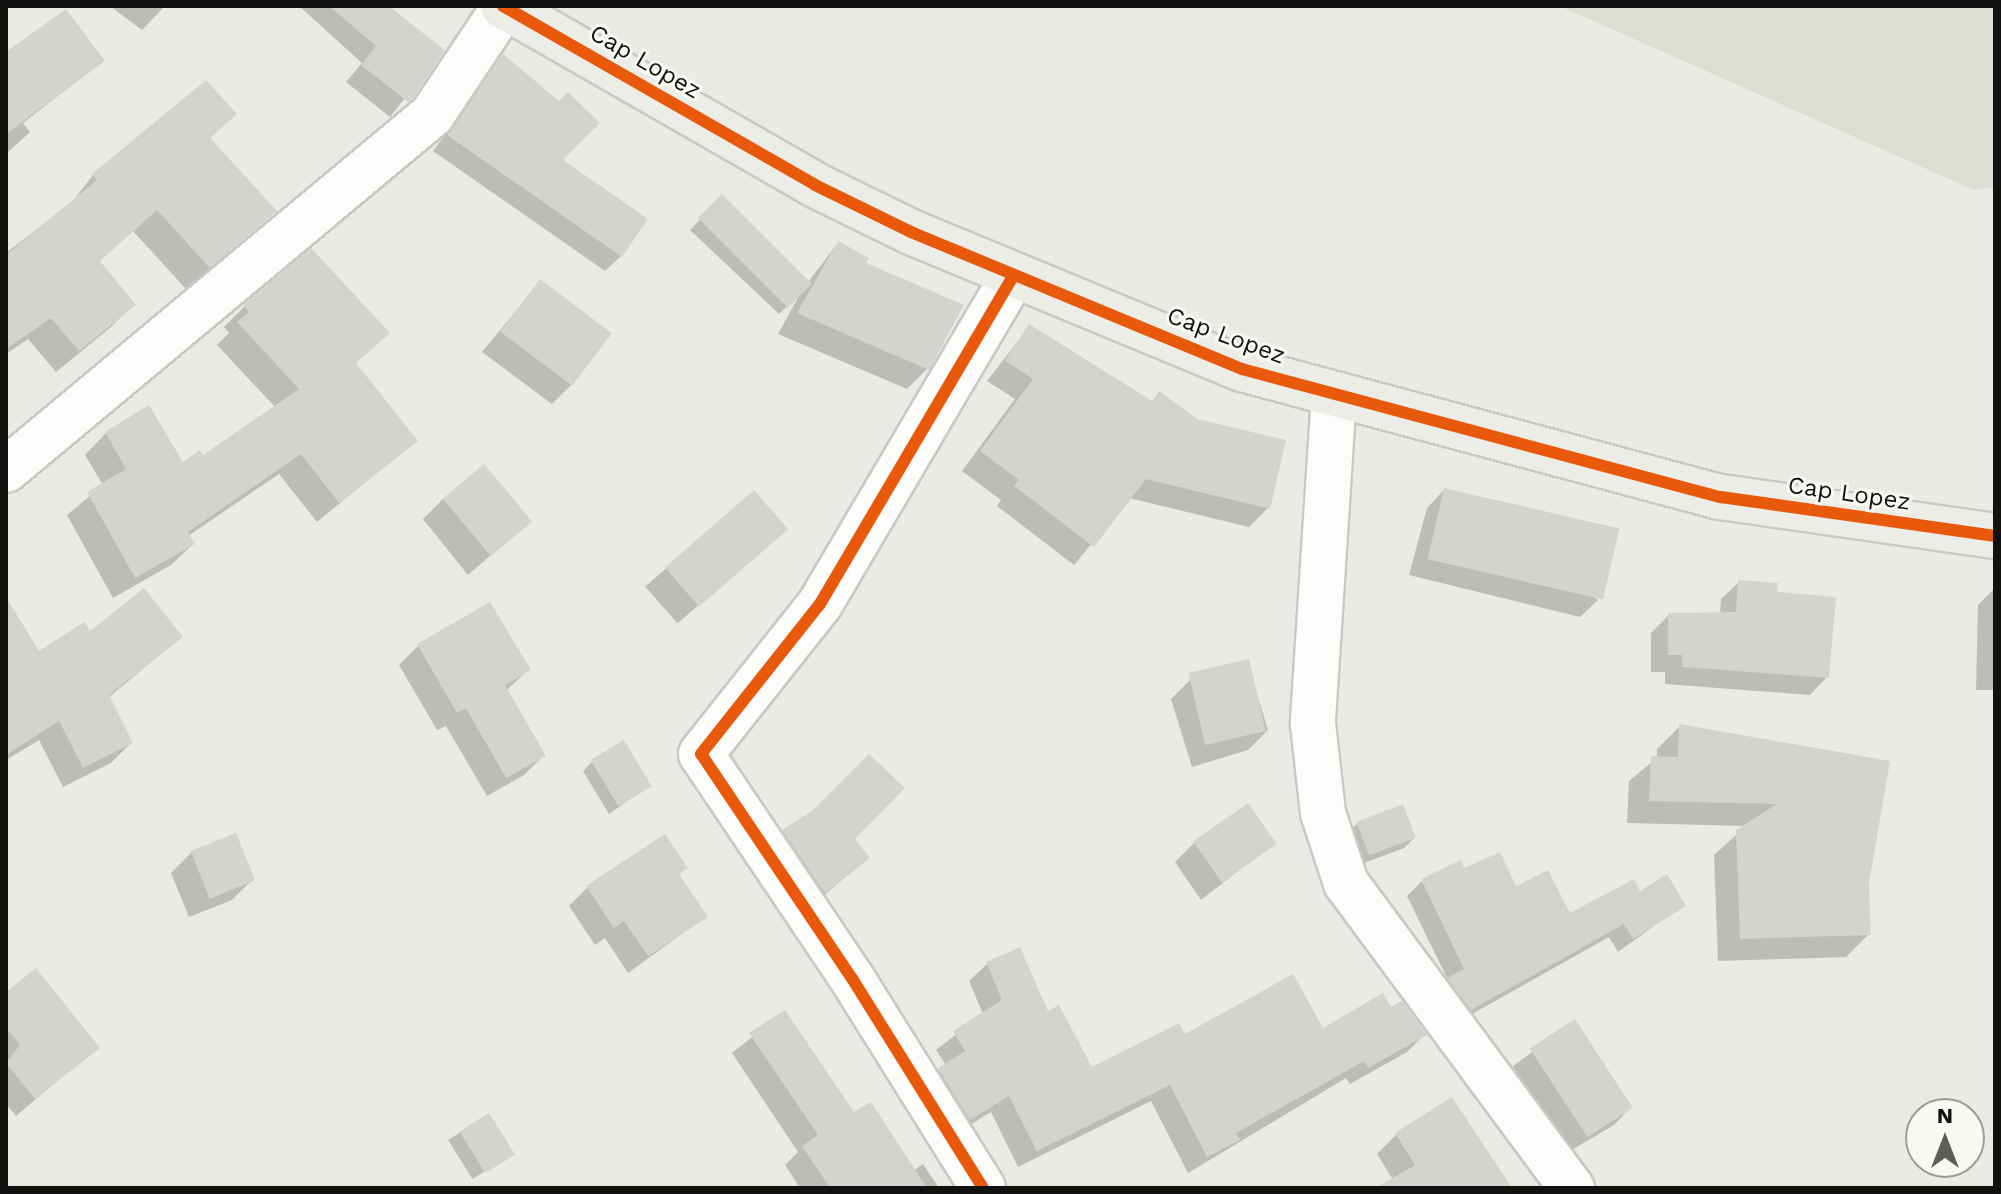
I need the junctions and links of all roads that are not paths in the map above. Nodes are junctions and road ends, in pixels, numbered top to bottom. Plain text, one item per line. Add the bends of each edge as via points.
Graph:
1 (504, 6) edge
2 (1013, 277) junction
3 (1334, 395) junction
4 (6, 470) edge
5 (1995, 536) edge
6 (983, 1188) edge
7 (1572, 1188) edge

1 - 2 street, Cap Lopez via 815,185
1 - 4 street via 432,115
2 - 3 street, Cap Lopez via 1242,369
2 - 6 street via 820,604 701,754 853,980
3 - 5 street, Cap Lopez via 1721,497
3 - 7 street via 1313,724 1323,813 1346,883

